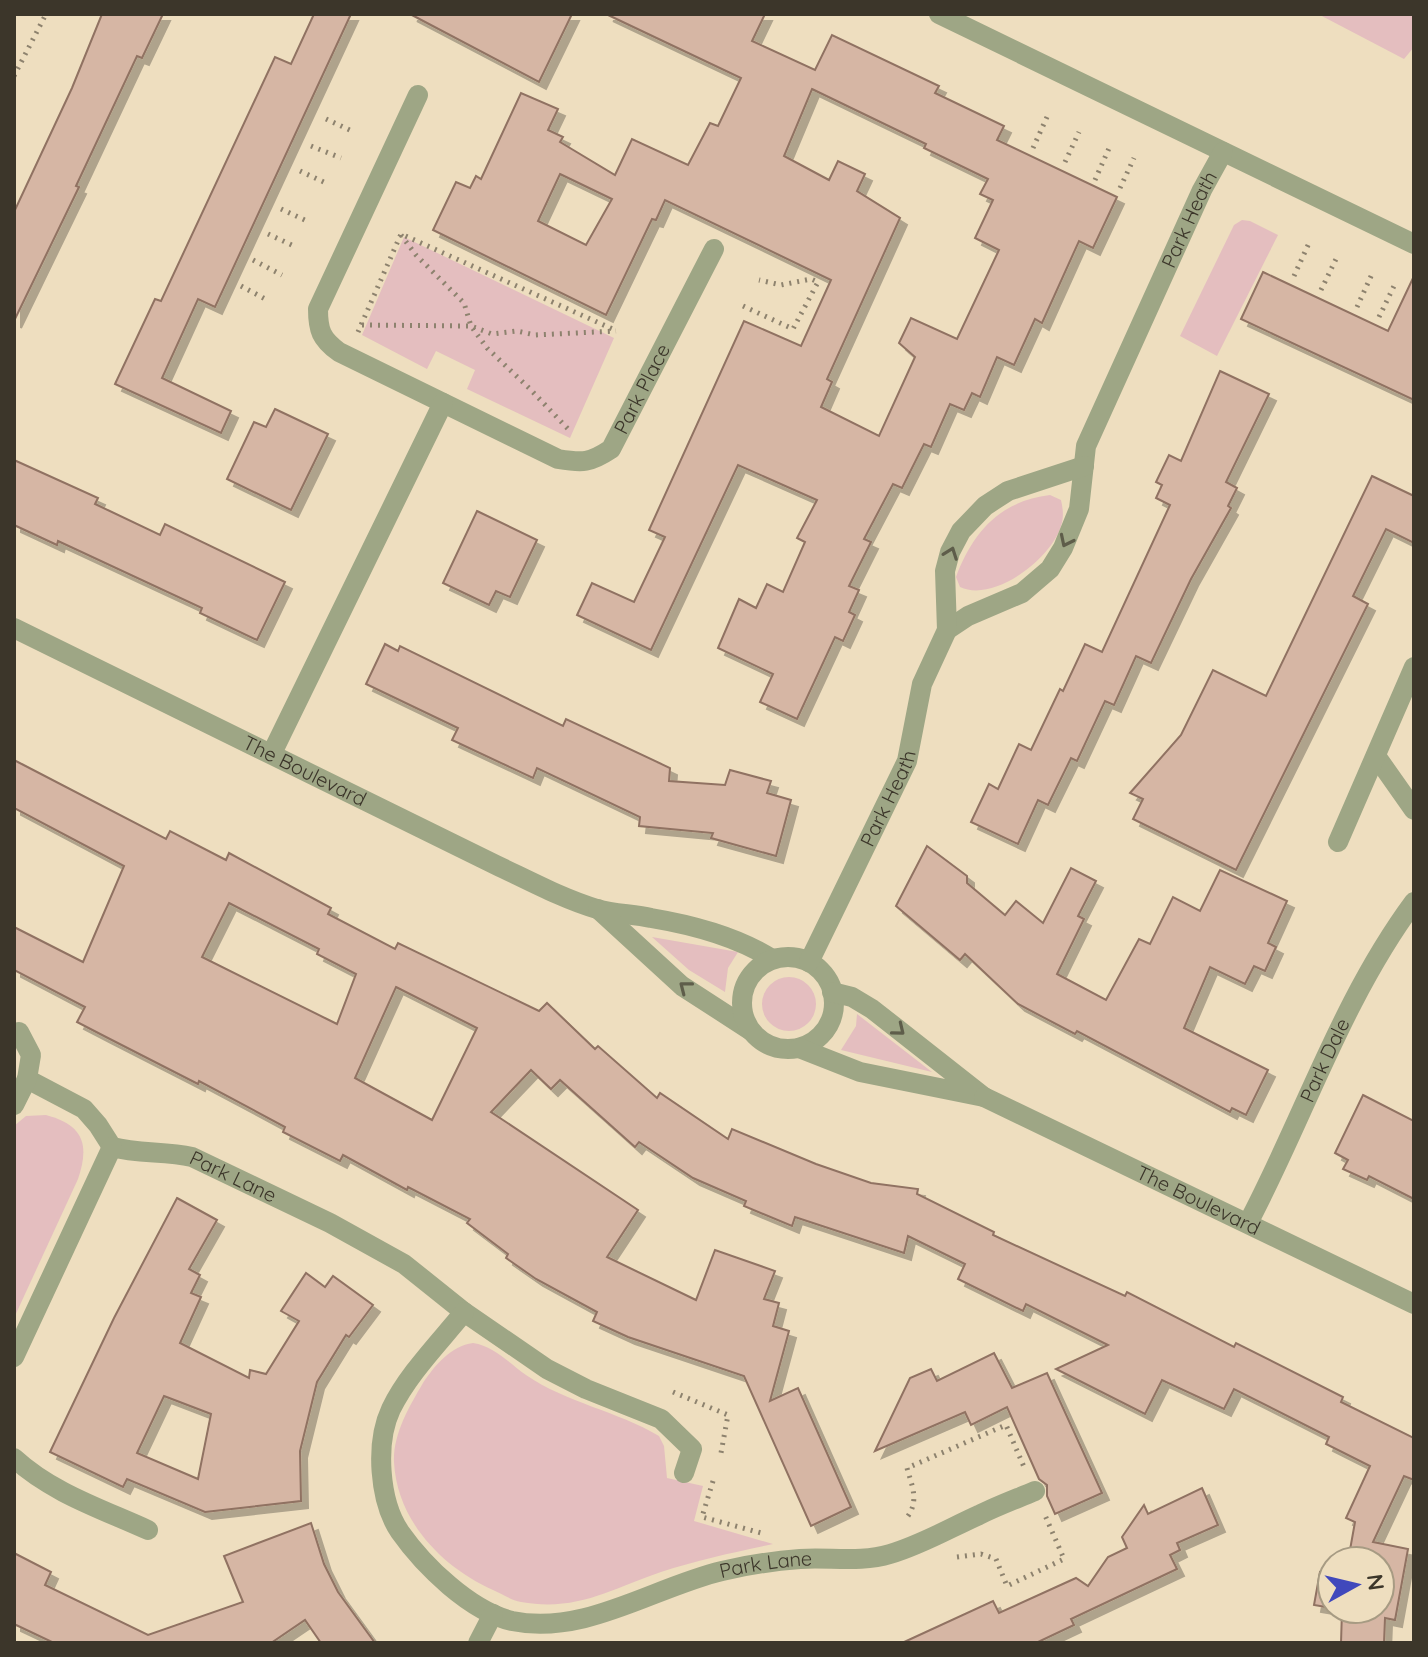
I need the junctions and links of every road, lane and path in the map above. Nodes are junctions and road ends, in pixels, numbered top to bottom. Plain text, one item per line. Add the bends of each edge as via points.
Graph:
1 (46, 14) edge
2 (939, 14) edge
3 (14, 76) edge
4 (418, 95) dead end
5 (1047, 117) dead end
6 (326, 119) dead end
7 (354, 132) dead end
8 (1079, 132) dead end
9 (311, 146) dead end
10 (1110, 146) dead end
11 (1033, 148) dead end
12 (1223, 152) junction
13 (341, 158) dead end
14 (1134, 158) dead end
15 (1065, 162) dead end
16 (300, 171) dead end
17 (1095, 180) dead end
18 (328, 184) dead end
19 (1120, 188) dead end
20 (281, 209) dead end
21 (309, 222) dead end
22 (268, 234) dead end
23 (401, 234) junction
24 (1309, 243) dead end
25 (1414, 244) edge
26 (296, 247) dead end
27 (714, 249) dead end
28 (1337, 257) dead end
29 (253, 260) dead end
30 (1372, 274) dead end
31 (282, 275) dead end
32 (1294, 276) dead end
33 (759, 280) dead end
34 (241, 286) dead end
35 (1394, 286) dead end
36 (1321, 290) dead end
37 (269, 301) dead end
38 (743, 306) dead end
39 (1357, 307) dead end
40 (1379, 317) dead end
41 (362, 325) junction
42 (471, 326) junction
43 (355, 339) dead end
44 (443, 403) junction
45 (571, 432) dead end
46 (1084, 466) junction
47 (14, 628) edge
48 (947, 630) junction
49 (1414, 667) edge
50 (272, 753) junction
51 (1376, 756) junction
52 (1414, 810) edge
53 (1338, 842) dead end
54 (1414, 902) edge
55 (598, 909) junction
56 (772, 959) junction
57 (809, 962) junction
58 (832, 992) junction
59 (750, 1030) junction
60 (19, 1032) dead end
61 (799, 1048) junction
62 (27, 1079) junction
63 (984, 1097) junction
64 (14, 1105) edge
65 (112, 1147) junction
66 (1248, 1223) junction
67 (1414, 1304) edge
68 (464, 1312) junction
69 (14, 1357) edge
70 (14, 1458) edge
71 (684, 1473) dead end
72 (1035, 1491) dead end
73 (148, 1530) dead end
74 (493, 1614) junction
75 (478, 1643) edge

1 - 3 path
2 - 12 street, Park Heath
4 - 44 street, Park Place via 318,309 318,330 339,352
5 - 11 path
6 - 7 path
8 - 15 path
9 - 13 path
10 - 17 path
12 - 25 street, Park Heath
12 - 46 street, Park Heath via 1092,432
14 - 19 path
16 - 18 path
20 - 21 path
22 - 26 path
23 - 41 path
23 - 42 path via 464,303
23 - 42 path via 617,331 492,334
24 - 32 path
27 - 44 street, Park Place via 611,449 593,461 558,459
28 - 36 path
29 - 31 path
30 - 39 path
33 - 38 path via 781,285 818,282 793,329
34 - 37 path
35 - 40 path
41 - 42 path
41 - 43 path
42 - 45 path
44 - 50 street
46 -> 48 street, Park Heath via 1079,509 1050,569 1022,593
48 -> 46 street, Park Heath via 945,571 961,531 1008,491
47 - 50 street, The Boulevard
48 - 57 street, Park Heath via 922,684 907,761
49 - 51 street
50 - 55 street, The Boulevard via 496,865
51 - 52 street
51 - 53 street
54 - 66 street, Park Dale via 1388,937
55 - 56 street, The Boulevard via 722,935
59 -> 55 street, The Boulevard via 682,986
56 - 57 street via 797,957
56 - 59 street via 750,976 744,989 744,1017
57 - 58 street via 828,980
58 - 61 street via 831,1020 823,1033
58 -> 63 street, The Boulevard via 872,1009
59 - 61 street via 772,1046
60 - 62 street via 31,1055
61 - 63 street, The Boulevard via 860,1072
62 - 64 street
62 - 65 street via 84,1109
63 - 66 street, The Boulevard
65 - 68 street, Park Lane via 192,1157 391,1257
65 - 69 street
66 - 67 street, The Boulevard
68 - 71 street, Park Lane via 547,1369 661,1419 692,1449
68 - 74 street, Park Lane via 389,1412 381,1481 394,1521 420,1558 453,1589
70 - 73 street via 73,1498
72 - 74 street, Park Lane via 888,1555 801,1559 723,1571 582,1618 545,1623
74 - 75 street

